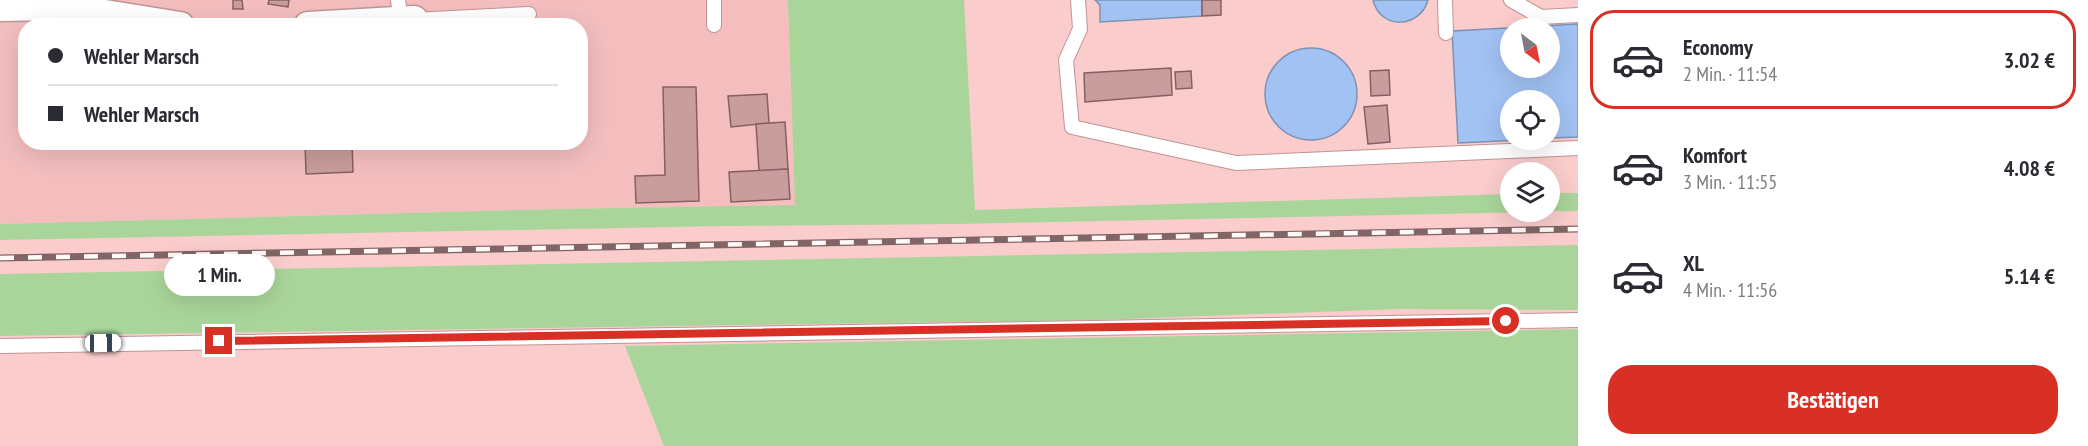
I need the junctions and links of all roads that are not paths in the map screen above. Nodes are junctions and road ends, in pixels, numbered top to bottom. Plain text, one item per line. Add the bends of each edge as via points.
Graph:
1 (714, 0) edge
2 (1078, 0) edge
3 (1445, 0) edge
4 (1511, 0) edge
5 (0, 7) edge
6 (404, 14) edge
7 (529, 14) dead end
8 (1578, 15) edge
9 (130, 18) edge
10 (372, 18) edge
11 (714, 26) dead end
12 (1446, 33) dead end
13 (1578, 148) edge
14 (1578, 320) edge
15 (0, 346) edge

1 - 11 lane
2 - 13 lane via 1080,29 1066,60 1072,126 1236,163
3 - 12 lane
4 - 8 lane via 1541,17
5 - 9 street via 54,6
6 - 7 lane
6 - 10 street
14 - 15 lane

